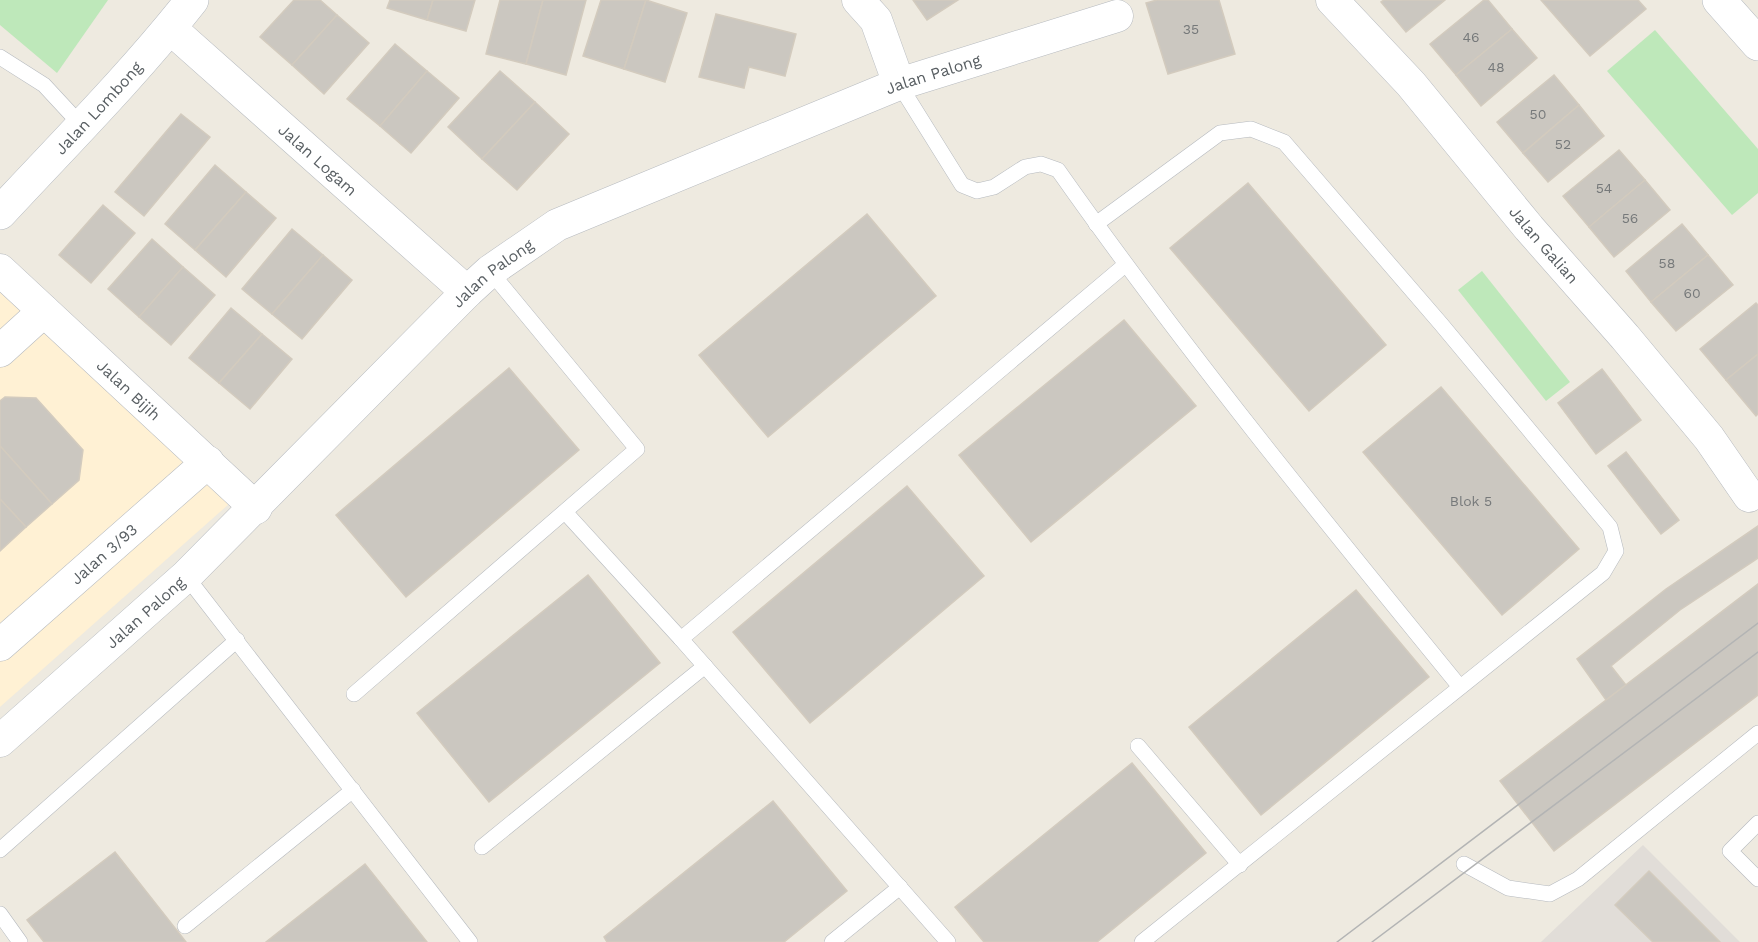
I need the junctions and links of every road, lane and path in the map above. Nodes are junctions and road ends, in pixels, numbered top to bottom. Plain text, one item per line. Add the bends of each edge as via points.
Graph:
1 (192, 0) edge
2 (858, 0) edge
3 (1332, 0) edge
4 (1719, 0) edge
5 (1117, 16) dead end
6 (170, 28) junction
7 (1758, 44) edge
8 (0, 57) edge
9 (898, 84) junction
10 (82, 126) junction
11 (0, 213) edge
12 (1096, 224) junction
13 (1125, 265) junction
14 (0, 270) edge
15 (490, 271) junction
16 (467, 292) junction
17 (44, 311) junction
18 (0, 351) edge
19 (208, 462) junction
20 (1749, 496) dead end
21 (256, 508) junction
22 (565, 512) junction
23 (186, 576) junction
24 (681, 639) junction
25 (237, 640) junction
26 (0, 645) edge
27 (705, 666) junction
28 (1460, 687) junction
29 (354, 694) dead end
30 (1758, 733) edge
31 (0, 741) edge
32 (1138, 746) dead end
33 (353, 790) junction
34 (1758, 823) edge
35 (482, 847) dead end
36 (0, 850) edge
37 (1464, 864) dead end
38 (1240, 865) junction
39 (1758, 879) edge
40 (900, 887) junction
41 (0, 914) edge
42 (184, 926) dead end
43 (20, 942) edge
44 (470, 942) edge
45 (832, 942) edge
46 (948, 942) edge
47 (1142, 942) edge

1 - 6 street, Jalan Lombong
2 - 9 street via 876,20
3 - 20 street, Jalan Galian via 1411,84 1625,337 1709,438
4 - 7 street
5 - 9 street, Jalan Palong
6 - 10 street, Jalan Lombong
6 - 16 street, Jalan Logam
8 - 10 lane via 44,85
9 - 12 lane via 962,185 977,191 994,187 1025,167 1041,164 1058,170
9 - 15 street, Jalan Palong via 557,225
10 - 11 street, Jalan Lombong
12 - 13 lane
12 - 28 lane via 1220,133 1251,129 1284,142 1610,526 1616,550 1603,573
13 - 24 lane
13 - 28 lane
14 - 17 street, Jalan Bijih
15 - 16 street, Jalan Palong
15 - 22 lane via 637,449
16 - 21 street, Jalan Palong
17 - 18 street
17 - 19 street, Jalan Bijih
19 - 21 street, Jalan Bijih
19 - 26 street, Jalan 3/93
21 - 23 street, Jalan Palong
22 - 24 lane
22 - 29 lane
23 - 25 lane
23 - 31 street, Jalan Palong
24 - 27 lane
25 - 33 lane
25 - 36 lane
27 - 35 lane
27 - 40 lane
28 - 38 lane
30 - 37 lane via 1578,879 1550,894 1508,888
32 - 38 lane
33 - 42 lane
33 - 44 lane
34 - 39 lane via 1730,852
38 - 47 lane
40 - 45 lane
40 - 46 lane
41 - 43 lane

